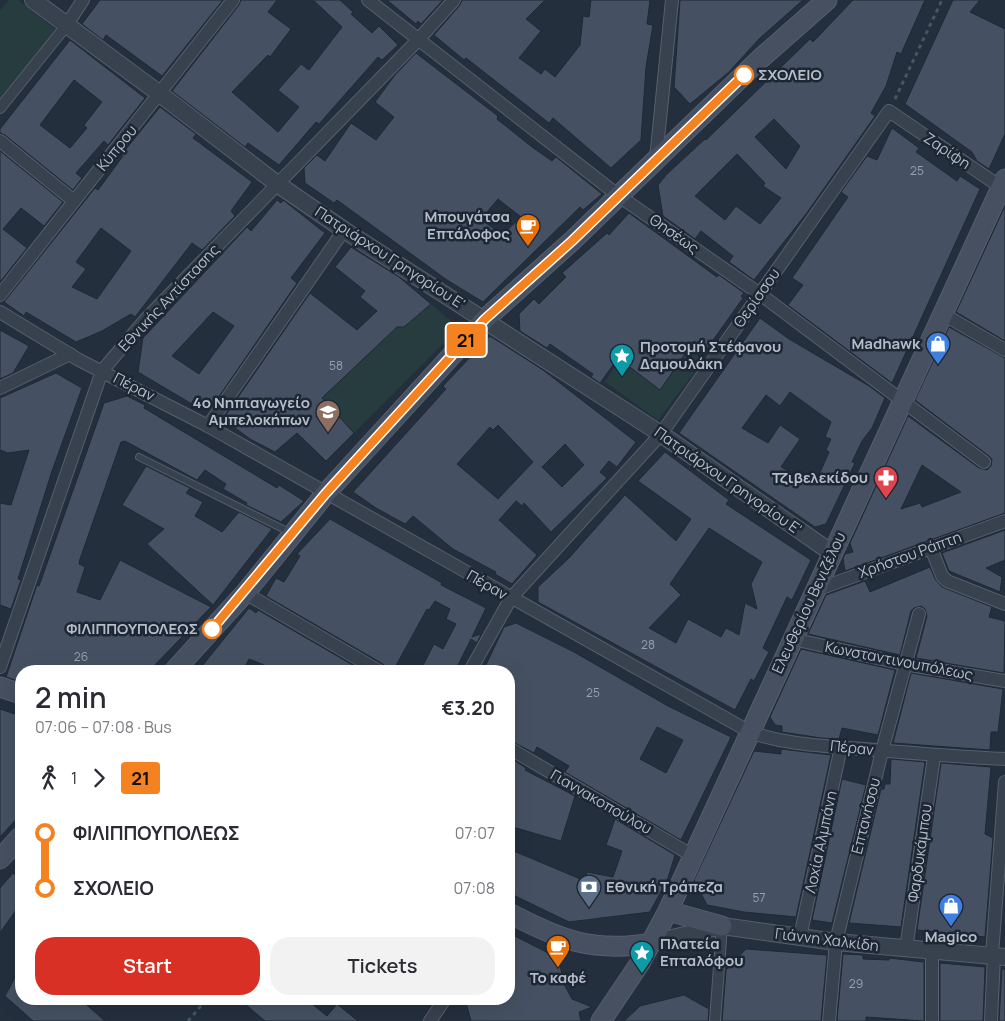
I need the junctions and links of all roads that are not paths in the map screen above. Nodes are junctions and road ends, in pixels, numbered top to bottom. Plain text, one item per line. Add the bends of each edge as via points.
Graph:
1 (33, 0) edge
2 (84, 0) edge
3 (234, 0) edge
4 (368, 0) edge
5 (454, 0) edge
6 (672, 0) edge
7 (827, 0) edge
8 (66, 26) junction
9 (418, 40) junction
10 (160, 94) junction
11 (0, 108) edge
12 (890, 111) joint
13 (0, 141) edge
14 (656, 159) junction
15 (276, 183) junction
16 (1004, 186) edge
17 (619, 196) junction
18 (74, 202) junction
19 (344, 230) junction
20 (760, 294) junction
21 (0, 295) edge
22 (0, 312) edge
23 (943, 314) junction
24 (485, 319) junction
25 (1005, 350) edge
26 (70, 354) junction
27 (102, 371) junction
28 (0, 388) edge
29 (902, 401) junction
30 (208, 426) junction
31 (661, 434) junction
32 (139, 457) dead end
33 (984, 462) dead end
34 (326, 493) junction
35 (1005, 521) edge
36 (292, 534) junction
37 (931, 548) junction
38 (832, 553) junction
39 (816, 590) junction
40 (245, 593) junction
41 (511, 598) junction
42 (1005, 604) edge
43 (919, 614) dead end
44 (792, 640) junction
45 (904, 664) junction
46 (179, 665) edge
47 (369, 665) edge
48 (473, 665) edge
49 (0, 667) edge
50 (1005, 681) edge
51 (0, 687) edge
52 (15, 692) edge
53 (750, 732) junction
54 (841, 747) junction
55 (882, 751) junction
56 (515, 752) edge
57 (934, 756) junction
58 (1005, 759) edge
59 (1005, 782) edge
60 (15, 843) edge
61 (693, 856) junction
62 (0, 859) edge
63 (668, 911) junction
64 (515, 916) edge
65 (722, 926) junction
66 (800, 937) junction
67 (836, 942) junction
68 (652, 943) junction
69 (906, 949) junction
70 (932, 951) junction
71 (997, 956) edge
72 (441, 1005) edge
73 (430, 1021) edge
74 (601, 1021) edge
75 (715, 1021) edge
76 (830, 1021) edge
77 (932, 1021) edge
78 (991, 1021) edge

1 - 8 street, Πατριάρχου Γρηγορίου Ε'
2 - 8 street
3 - 10 street, Κύπρου
4 - 9 street, Θησέως
5 - 9 street, Εθνικής Αντίστασης
6 - 14 street
7 - 14 main road
8 - 10 street, Πατριάρχου Γρηγορίου Ε'
8 - 11 street
9 - 15 street, Εθνικής Αντίστασης
9 - 17 street, Θησέως
10 - 15 street, Πατριάρχου Γρηγορίου Ε'
10 - 18 street, Κύπρου
12 - 16 street, Ζαρίφη
12 - 20 street, Θερίσσου
13 - 18 street
14 - 17 main road
15 - 19 street, Πατριάρχου Γρηγορίου Ε'
15 - 27 street, Εθνικής Αντίστασης via 145,320
16 - 23 main road, Ελευθερίου Βενιζέλου
17 - 20 street, Θησέως
17 - 24 main road
18 - 21 street, Κύπρου
19 - 24 street, Πατριάρχου Γρηγορίου Ε'
19 - 30 street
20 - 29 street, Θησέως
20 - 31 street, Θερίσσου
22 - 26 street, Πέραν
23 - 25 street
23 - 29 main road, Ελευθερίου Βενιζέλου
24 - 31 street, Πατριάρχου Γρηγορίου Ε'
24 - 34 main road
26 - 27 street, Πέραν
26 - 28 street
27 - 30 street, Πέραν
27 - 49 street, Εθνικής Αντίστασης
29 - 33 street, Θησέως
29 - 38 main road, Ελευθερίου Βενιζέλου
30 - 34 street, Πέραν
31 - 38 street, Πατριάρχου Γρηγορίου Ε'
31 - 41 street, Θερίσσου
32 - 36 lane
34 - 36 main road
34 - 41 street, Πέραν
35 - 37 street, Χρήστου Ράπτη
36 - 40 main road
37 - 39 street, Χρήστου Ράπτη
37 - 42 street via 947,581
38 - 39 main road, Ελευθερίου Βενιζέλου
39 - 44 main road, Ελευθερίου Βενιζέλου
40 - 46 main road
40 - 47 street
41 - 48 street, Θερίσσου
41 - 53 street, Πέραν
43 - 45 street, Επτανήσου
44 - 45 street, Κωνσταντινουπόλεως
44 - 53 main road, Ελευθερίου Βενιζέλου
45 - 50 street, Κωνσταντινουπόλεως
45 - 55 street, Επτανήσου
51 - 52 main road
53 - 54 street, Πέραν via 772,739
53 - 61 main road, Ελευθερίου Βενιζέλου
54 - 55 street, Πέραν
54 - 66 street, Λοχία Αλμπάνη
55 - 57 street, Πέραν
55 - 67 street, Επτανήσου
56 - 61 street, Γιαννακοπούλου
57 - 58 street, Πέραν
57 - 69 street, Φαρδυκάμπου
59 - 71 street
60 - 62 main road
61 - 63 main road, Ελευθερίου Βενιζέλου
63 - 65 main road
63 - 68 main road, Ελευθερίου Βενιζέλου
64 - 68 main road via 568,941 608,947
65 - 66 street, Γιάννη Χαλκίδη
65 - 68 street, Γιάννη Χαλκίδη
65 - 75 street
66 - 67 street, Γιάννη Χαλκίδη
67 - 69 street, Γιάννη Χαλκίδη
67 - 76 street, Επτανήσου
68 - 74 main road, Ελευθερίου Βενιζέλου
69 - 70 street, Γιάννη Χαλκίδη
70 - 71 street, Γιάννη Χαλκίδη
70 - 77 street
71 - 78 street
72 - 73 street

